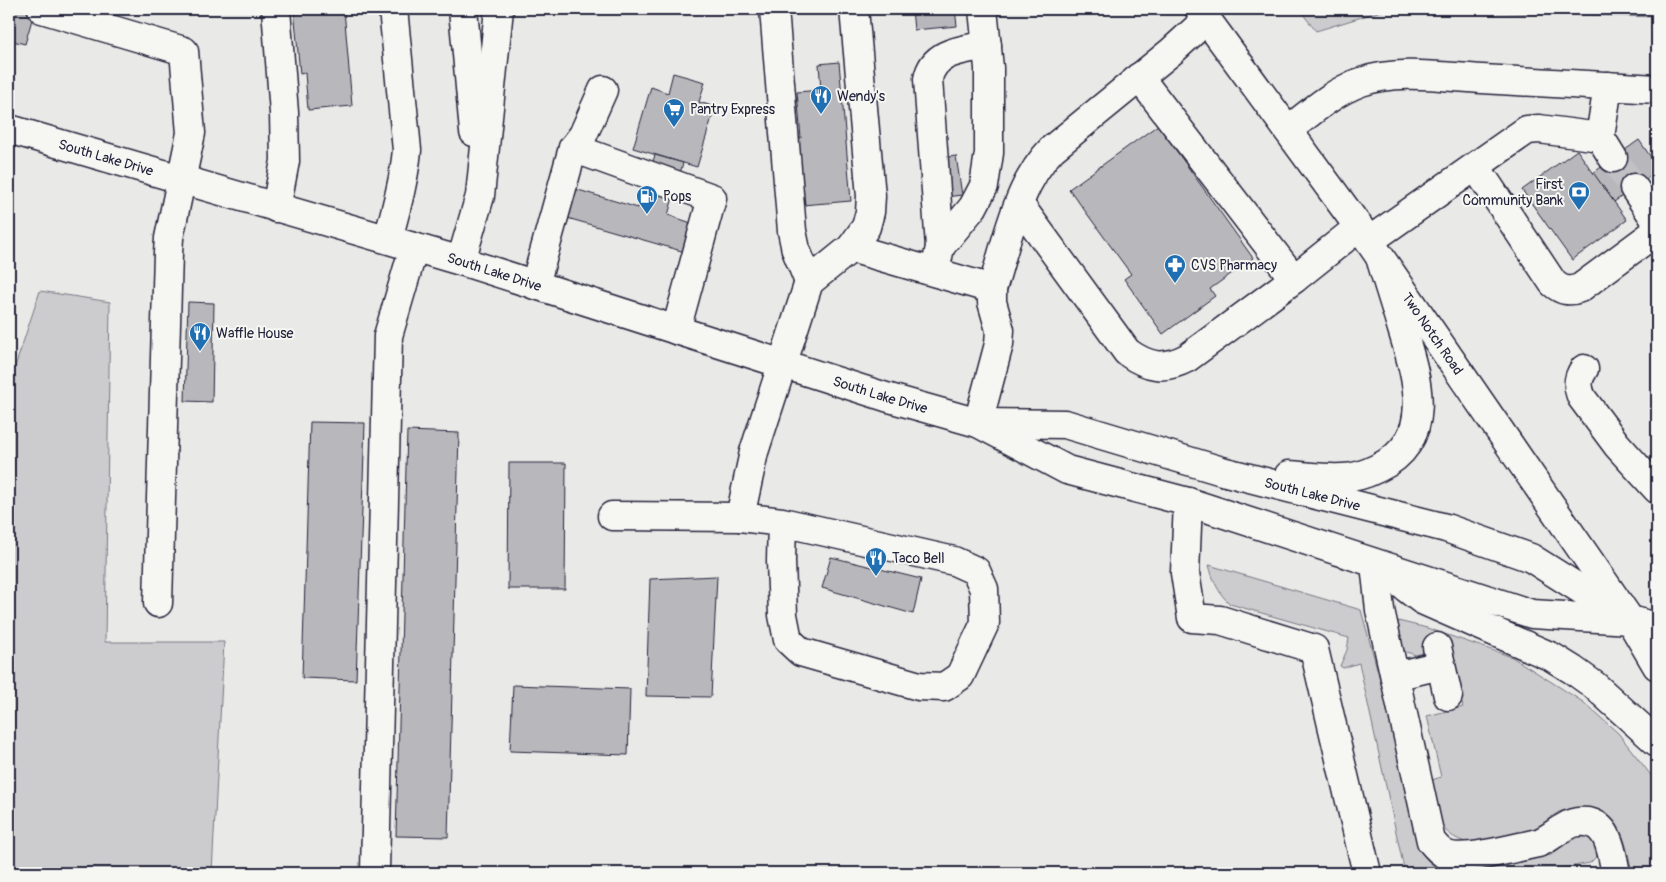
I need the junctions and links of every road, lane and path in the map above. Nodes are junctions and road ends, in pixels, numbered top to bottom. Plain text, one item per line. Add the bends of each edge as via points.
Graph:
1 (42, 9) edge
2 (276, 9) edge
3 (394, 9) edge
4 (463, 9) edge
5 (499, 9) edge
6 (774, 9) edge
7 (854, 9) edge
8 (983, 9) edge
9 (1203, 14) edge
10 (108, 18) edge
11 (986, 45) junction
12 (1139, 77) junction
13 (1608, 86) junction
14 (1657, 89) edge
15 (603, 90) dead end
16 (9, 129) edge
17 (1288, 130) junction
18 (573, 148) junction
19 (1476, 167) junction
20 (181, 178) junction
21 (1634, 188) tunnel mouth
22 (480, 196) junction
23 (1019, 204) junction
24 (276, 208) junction
25 (1657, 222) edge
26 (1657, 231) edge
27 (388, 239) junction
28 (1369, 242) junction
29 (414, 247) junction
30 (851, 248) junction
31 (938, 260) junction
32 (461, 261) junction
33 (1294, 279) junction
34 (809, 282) junction
35 (535, 285) junction
36 (992, 288) junction
37 (676, 330) junction
38 (783, 363) junction
39 (1584, 369) dead end
40 (978, 423) junction
41 (1222, 471) junction
42 (1657, 489) edge
43 (1188, 502) junction
44 (612, 516) dead end
45 (740, 517) junction
46 (782, 522) junction
47 (1375, 564) junction
48 (158, 603) dead end
49 (1630, 620) junction
50 (1657, 627) edge
51 (1657, 666) edge
52 (1395, 676) junction
53 (1448, 696) dead end
54 (1657, 742) edge
55 (376, 870) dead end
56 (1366, 873) edge
57 (1616, 873) edge

1 - 10 main road
2 - 24 main road via 286,161
3 - 27 main road via 407,150 405,173
4 - 22 main road
5 - 22 main road
6 - 34 main road via 792,231
7 - 30 main road via 871,196 866,227
8 - 11 main road
9 - 12 main road
9 - 17 main road, Two Notch Road
10 - 20 main road via 184,51 191,133
11 - 31 main road via 989,153 984,186
11 - 31 main road via 949,54 930,69
12 - 23 main road via 1052,149 1024,188
12 - 33 main road
13 - 14 main road
13 - 17 main road via 1389,76 1349,87
13 - 19 main road via 1606,148 1539,129 1527,130
15 - 18 main road via 583,135
16 - 20 main road, South Lake Drive
17 - 28 main road, Two Notch Road
18 - 35 main road
18 - 37 main road via 712,198
19 - 26 main road via 1553,283 1564,290 1580,288
19 - 28 main road
20 - 24 main road, South Lake Drive
20 - 48 main road via 168,253
21 - 25 main road
22 - 32 main road
23 - 33 main road via 1127,352 1150,364 1176,364 1187,358
23 - 36 main road
24 - 27 main road, South Lake Drive
27 - 29 main road, South Lake Drive
28 - 33 main road
28 - 41 main road via 1415,374 1418,392 1415,422 1402,451 1368,473 1343,478
28 - 49 main road, Two Notch Road
29 - 32 main road, South Lake Drive
29 - 55 main road via 388,336
30 - 31 main road
30 - 34 main road
31 - 36 main road
32 - 35 main road, South Lake Drive
34 - 38 main road
35 - 37 main road, South Lake Drive
36 - 40 main road via 992,302 1000,330 999,344
37 - 38 main road, South Lake Drive
38 - 40 main road, South Lake Drive
38 - 45 main road via 754,452
39 - 42 main road via 1578,382 1582,398 1617,445
40 - 41 main road, South Lake Drive via 1065,424
40 - 43 main road, South Lake Drive via 1067,470
41 - 49 main road, South Lake Drive via 1446,528 1531,558
43 - 47 main road, South Lake Drive
43 - 56 main road via 1184,573 1192,618 1220,620 1314,649
44 - 45 main road
45 - 46 main road
46 - 46 main road via 954,561 976,571 984,589 984,623 960,676 944,687 919,686 801,652 788,640 783,615
47 - 49 main road, South Lake Drive via 1532,614
47 - 52 main road via 1380,610
47 - 54 main road via 1422,600 1552,657 1573,670
49 - 50 main road, South Lake Drive
49 - 51 main road, Two Notch Road
52 - 53 main road via 1439,656
52 - 57 main road via 1428,832 1437,848 1451,856 1473,856 1538,843 1574,822 1592,823 1606,834

